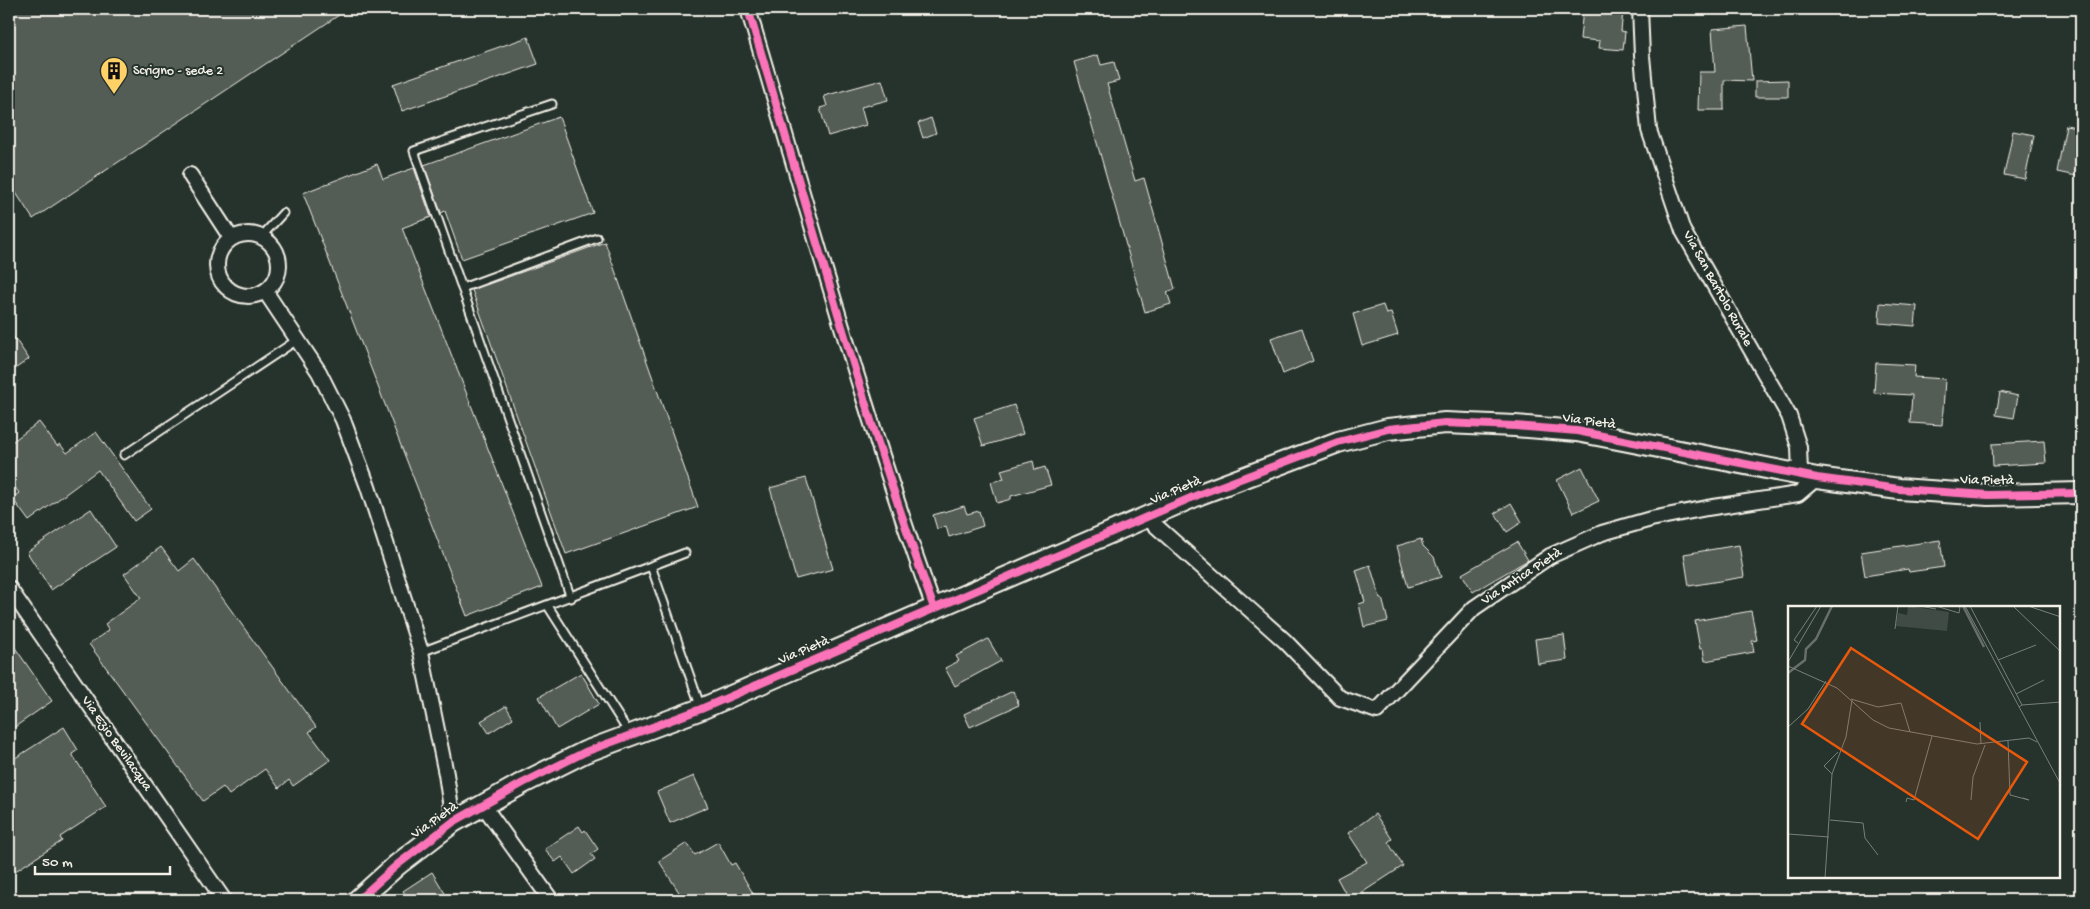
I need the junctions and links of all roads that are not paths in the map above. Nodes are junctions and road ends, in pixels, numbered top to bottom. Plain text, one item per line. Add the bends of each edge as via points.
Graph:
1 (748, 9) edge
2 (1640, 9) edge
3 (552, 104) dead end
4 (190, 175) dead end
5 (283, 213) dead end
6 (262, 236) junction
7 (232, 238) junction
8 (597, 238) dead end
9 (462, 288) junction
10 (265, 291) junction
11 (297, 340) junction
12 (124, 455) dead end
13 (1809, 475) junction
14 (2081, 493) edge
15 (1146, 517) junction
16 (686, 552) dead end
17 (651, 566) junction
18 (9, 588) edge
19 (571, 598) junction
20 (548, 606) junction
21 (934, 608) junction
22 (421, 652) junction
23 (701, 709) junction
24 (630, 735) junction
25 (483, 805) junction
26 (453, 822) junction
27 (224, 900) edge
28 (358, 900) edge
29 (551, 900) edge

1 - 21 street via 829,283 910,542
2 - 13 street, Via San Bartolo Rurale via 1649,130 1683,231 1789,416
3 - 9 lane via 414,151
4 - 7 street
5 - 6 lane
6 - 7 street via 241,234
6 - 10 street via 275,249 279,267 277,276
7 - 10 street via 218,252 216,262 221,282 236,294 256,295
8 - 9 lane
9 - 19 lane
10 - 11 street
11 - 12 lane
11 - 22 street via 319,372 343,420
13 - 14 street, Via Pietà via 1899,489 1988,495
13 - 15 street, Via Pietà via 1577,431 1445,424 1388,429 1338,442
13 - 15 street, Via Antica Pietà via 1798,494 1651,519 1602,532 1550,556 1474,608 1377,710 1340,698 1284,641
15 - 21 street, Via Pietà
16 - 17 lane
17 - 19 lane
17 - 23 lane
18 - 27 street, Via Ezio Bevilacqua
19 - 20 lane
20 - 22 lane
20 - 24 lane
21 - 23 street, Via Pietà
22 - 26 street
23 - 24 street, Via Pietà
24 - 25 street, Via Pietà via 585,752
25 - 26 street, Via Pietà
25 - 29 street
26 - 28 street, Via Pietà

